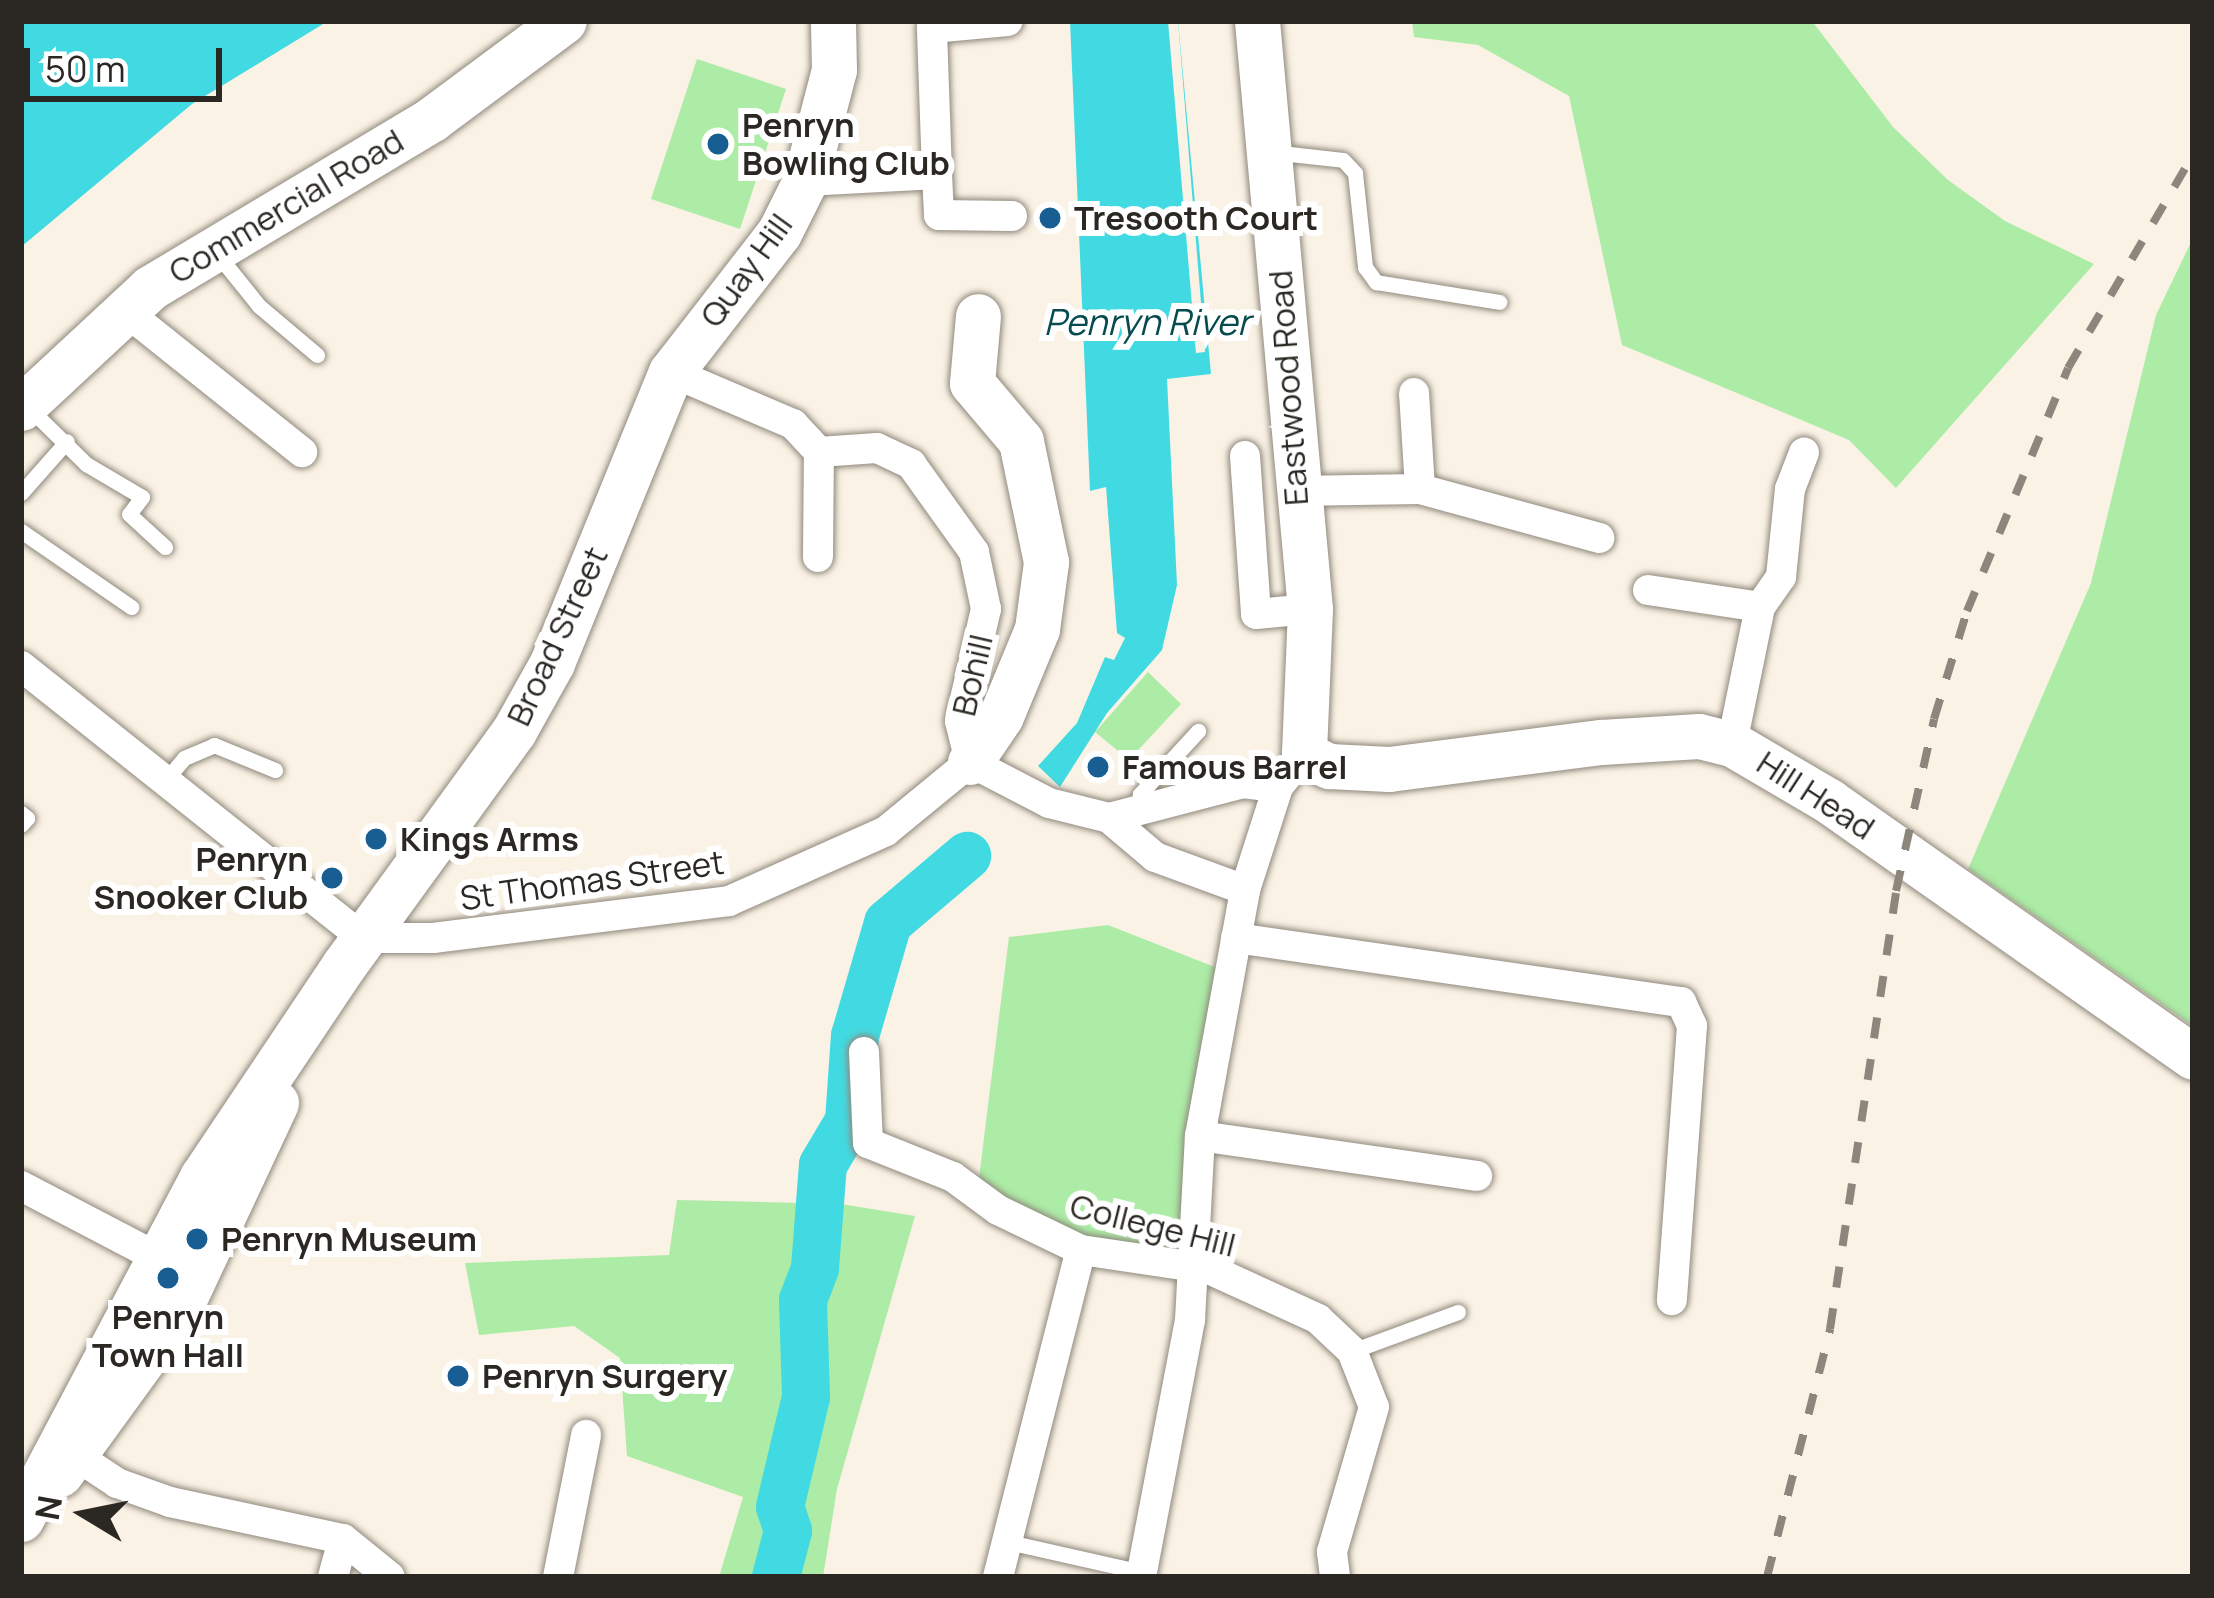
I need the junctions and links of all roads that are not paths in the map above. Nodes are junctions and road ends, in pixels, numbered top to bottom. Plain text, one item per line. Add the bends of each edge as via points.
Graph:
1 (564, 21) edge
2 (833, 21) edge
3 (1008, 21) edge
4 (1256, 21) edge
5 (1270, 152) junction
6 (937, 174) junction
7 (805, 181) junction
8 (1012, 216) dead end
9 (212, 248) junction
10 (1499, 302) dead end
11 (124, 310) junction
12 (977, 316) dead end
13 (317, 355) dead end
14 (670, 372) junction
15 (1414, 393) dead end
16 (23, 406) edge
17 (67, 441) junction
18 (302, 452) dead end
19 (819, 452) junction
20 (1804, 452) dead end
21 (1245, 456) dead end
22 (1420, 489) junction
23 (1294, 491) junction
24 (21, 493) edge
25 (21, 531) edge
26 (1599, 538) dead end
27 (165, 547) dead end
28 (818, 557) dead end
29 (1648, 590) dead end
30 (1760, 607) junction
31 (131, 608) dead end
32 (1310, 609) junction
33 (21, 666) edge
34 (1198, 731) dead end
35 (1732, 744) junction
36 (970, 762) junction
37 (275, 770) dead end
38 (1291, 770) junction
39 (162, 784) junction
40 (21, 813) edge
41 (1124, 816) junction
42 (21, 825) edge
43 (1245, 890) junction
44 (363, 938) junction
45 (1236, 938) junction
46 (301, 1032) junction
47 (864, 1052) dead end
48 (2193, 1057) edge
49 (1200, 1136) junction
50 (1477, 1176) dead end
51 (21, 1186) edge
52 (1081, 1250) junction
53 (155, 1256) junction
54 (1194, 1266) junction
55 (1672, 1300) dead end
56 (1458, 1312) dead end
57 (1352, 1351) junction
58 (586, 1435) dead end
59 (78, 1456) junction
60 (28, 1509) edge
61 (343, 1539) junction
62 (1004, 1540) junction
63 (1142, 1574) edge
64 (333, 1577) edge
65 (390, 1577) edge
66 (558, 1577) edge
67 (998, 1577) edge
68 (1335, 1577) edge

1 - 9 street, Commercial Road via 431,119
2 - 7 street, Quay Hill via 834,70
3 - 6 street via 932,28
4 - 5 street, Eastwood Road
5 - 10 lane via 1343,160 1355,172 1365,267 1376,282
5 - 23 street, Eastwood Road
6 - 7 street
6 - 8 street via 939,215
7 - 14 street, Quay Hill via 779,233
9 - 11 street, Commercial Road
9 - 13 lane via 260,306
11 - 16 street, Commercial Road
11 - 18 street
12 - 36 street, Bohill via 972,383 1021,441 1046,562 1037,629 1001,716
14 - 19 street via 793,424
14 - 44 street, Broad Street via 568,624 514,731
15 - 22 street
16 - 17 lane
17 - 24 lane
17 - 27 lane via 86,464 142,497 129,514
19 - 28 street
19 - 36 street, Bohill via 877,448 911,464 974,552 986,609 960,721
20 - 30 street via 1790,489 1781,577
21 - 32 street via 1256,614
22 - 23 street
22 - 26 street
23 - 32 street, Eastwood Road
25 - 31 lane
29 - 30 street
30 - 35 street
32 - 38 street, Eastwood Road
33 - 39 street
34 - 41 lane
35 - 38 street, Hill Head via 1699,736 1389,770
35 - 48 street, Hill Head via 1829,801
36 - 41 street via 1049,803
36 - 44 street, St Thomas Street via 886,831 729,901 433,938
37 - 39 lane via 214,745 184,758
38 - 41 street
38 - 43 street
39 - 44 street
40 - 42 lane
41 - 43 street via 1155,857
43 - 45 street
44 - 46 street, Broad Street
45 - 49 street
45 - 55 street via 1681,1002 1692,1026
46 - 53 street
46 - 59 street via 222,1227 179,1310
47 - 52 street, College Hill via 868,1143 953,1177 998,1210
49 - 50 street
49 - 54 street
51 - 53 street
52 - 54 street, College Hill
52 - 62 street
53 - 60 street
54 - 57 street, College Hill via 1318,1319
54 - 63 street
56 - 57 lane
57 - 68 street via 1373,1407 1332,1552
58 - 66 street
59 - 60 street
59 - 61 street via 117,1484 170,1502
61 - 64 street
61 - 65 street
62 - 63 lane
62 - 67 street

